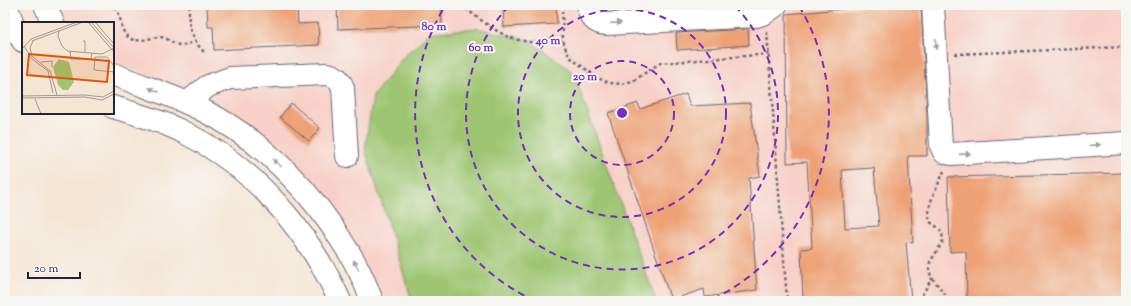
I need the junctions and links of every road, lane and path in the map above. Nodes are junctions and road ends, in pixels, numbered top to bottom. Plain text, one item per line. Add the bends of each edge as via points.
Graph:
1 (6, 5) edge
2 (45, 5) edge
3 (109, 5) edge
4 (190, 5) edge
5 (461, 5) edge
6 (562, 5) edge
7 (588, 5) edge
8 (776, 5) edge
9 (934, 5) edge
10 (53, 22) edge
11 (22, 40) edge
12 (563, 40) junction
13 (195, 41) junction
14 (1126, 47) edge
15 (206, 54) dead end
16 (936, 55) junction
17 (114, 74) edge
18 (187, 103) junction
19 (114, 107) edge
20 (1126, 143) edge
21 (952, 154) junction
22 (347, 156) dead end
23 (932, 278) junction
24 (340, 301) edge
25 (372, 301) edge
26 (787, 301) edge
27 (921, 301) edge
28 (946, 301) edge

1 - 11 street
2 - 10 street
3 - 13 path via 117,11 124,33 131,39 160,37 180,46
4 - 13 path via 188,22
5 - 12 path via 498,32 511,38 535,42
6 - 12 path
7 -> 8 street via 594,20 608,24 756,16
9 -> 16 street
12 - 26 path via 573,60 598,78 609,83 621,84 633,81 660,63 769,54
13 - 15 path
14 - 16 path
16 - 21 street via 941,146 944,152
18 -> 17 street
18 - 22 street via 208,86 230,78 332,74 341,82 343,88
25 -> 18 street via 350,255 302,188 278,163 240,133
19 - 24 street via 163,123 187,134 210,147 252,178 287,215 306,241
21 -> 20 street
21 - 23 path via 929,209 930,222 941,229 943,234 942,243 928,267
23 - 27 path
23 - 28 path

